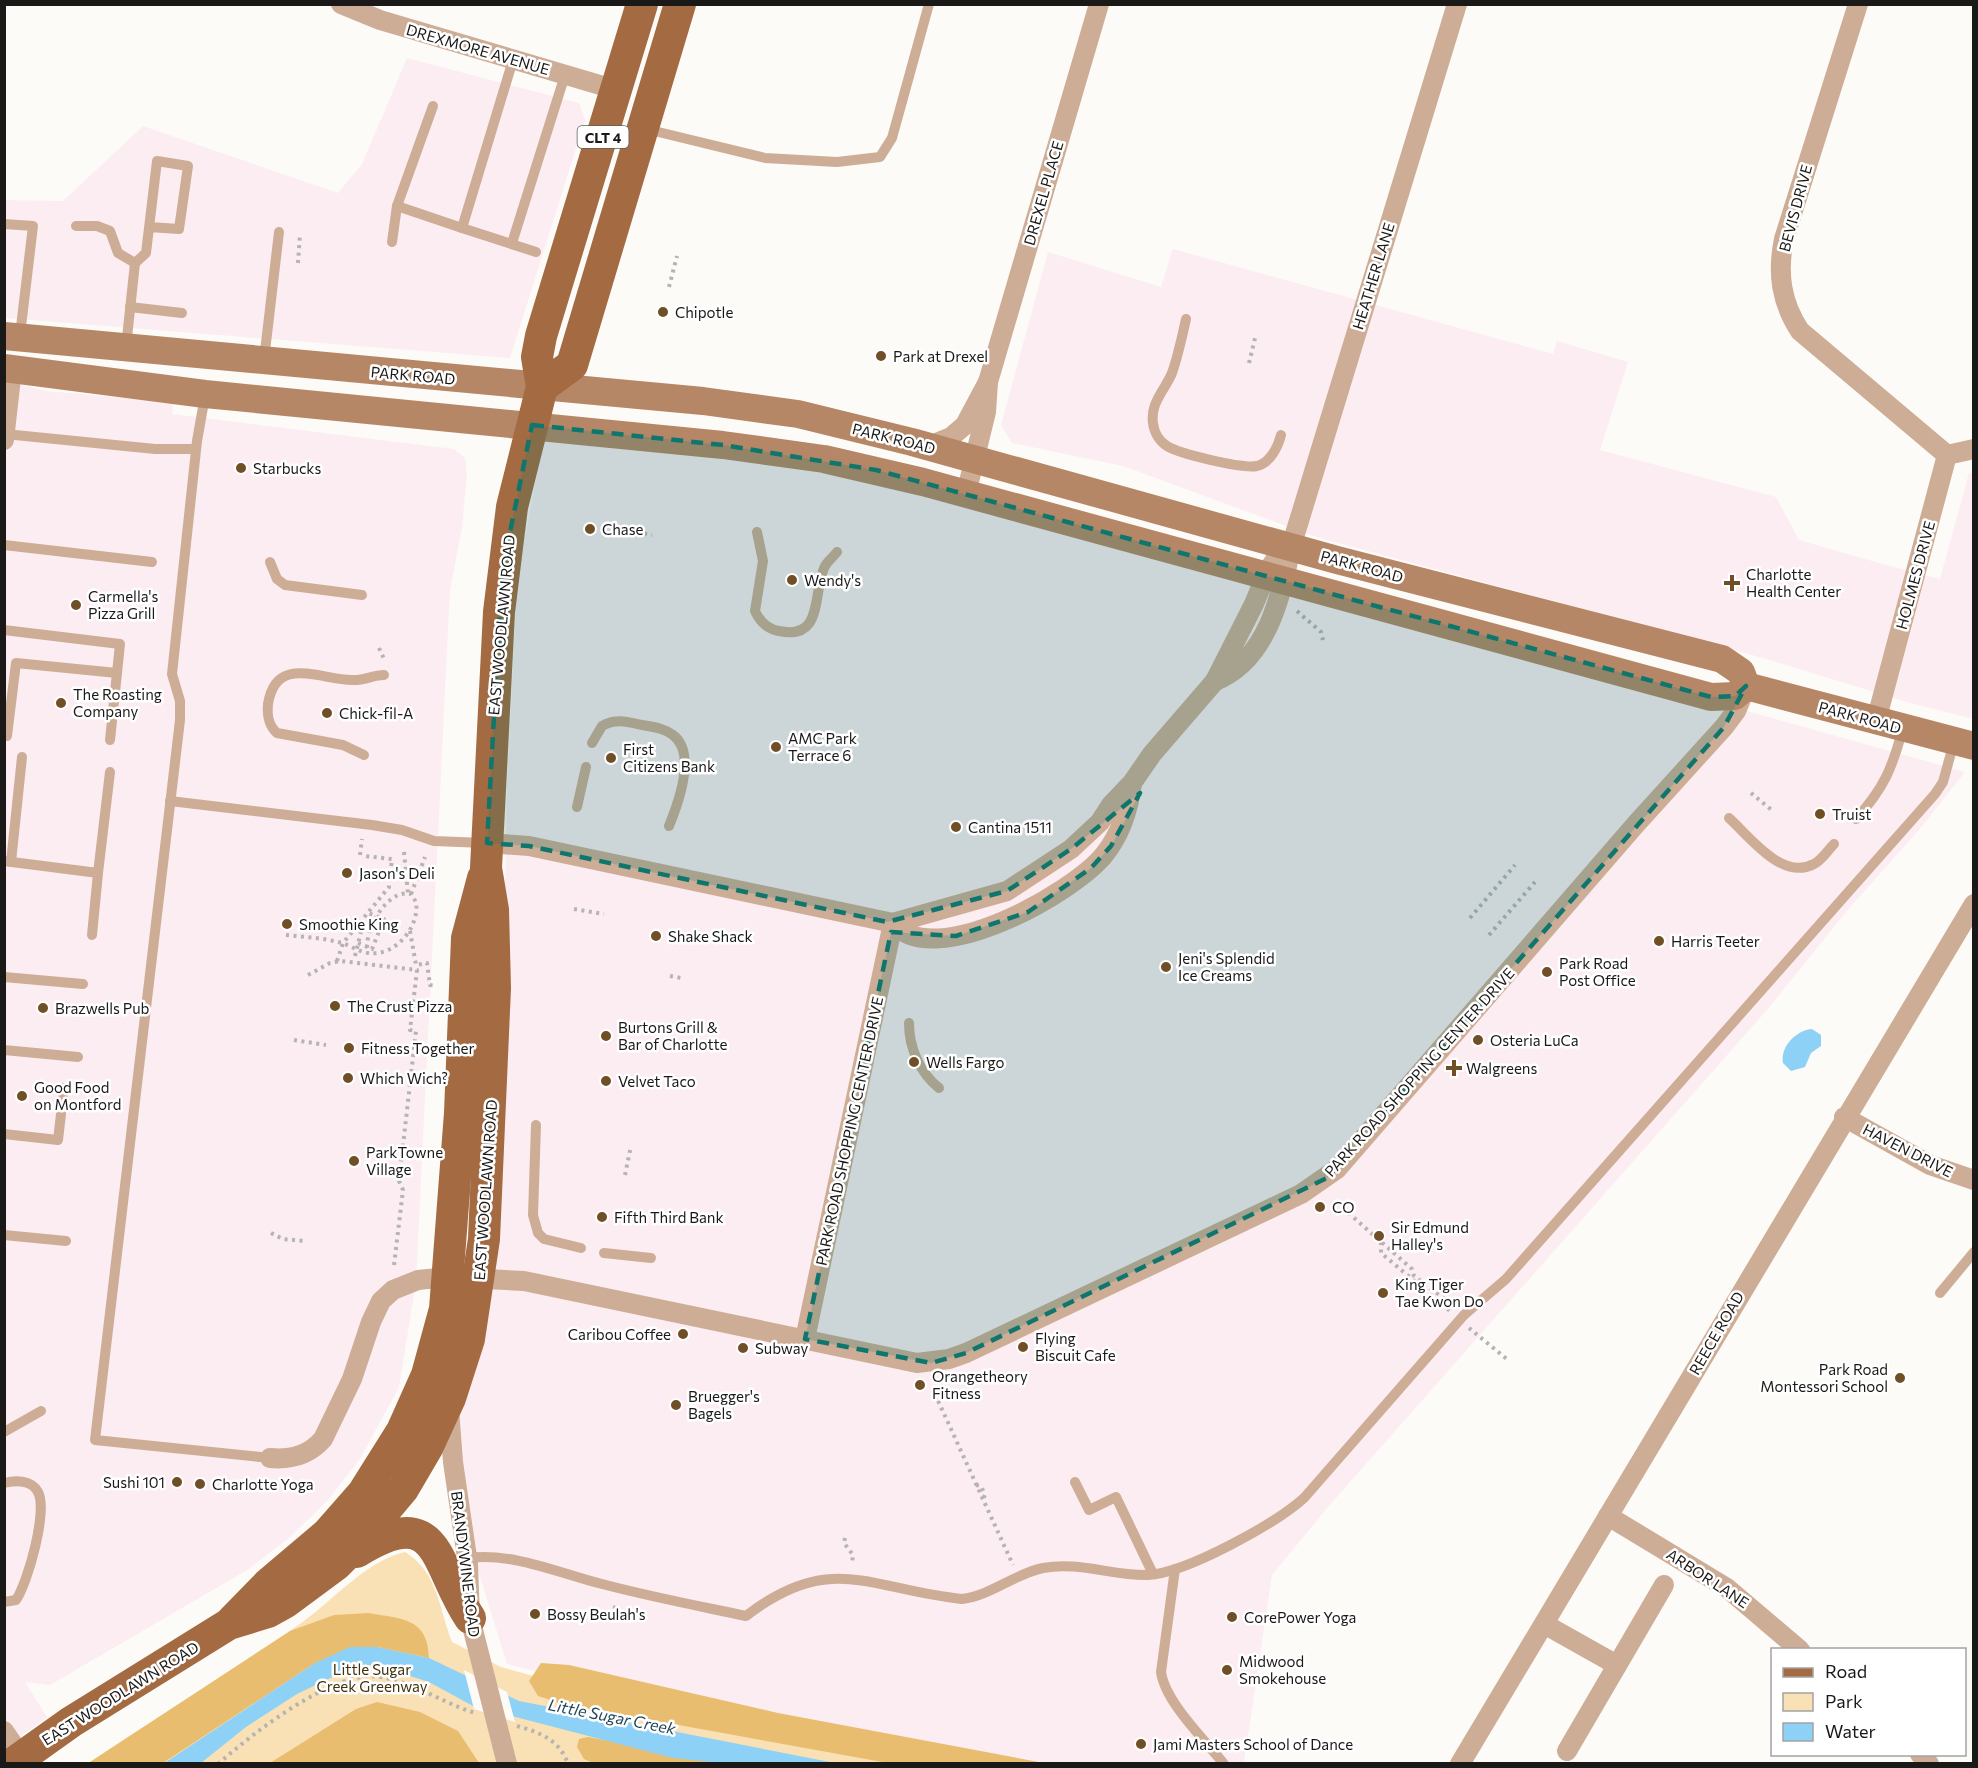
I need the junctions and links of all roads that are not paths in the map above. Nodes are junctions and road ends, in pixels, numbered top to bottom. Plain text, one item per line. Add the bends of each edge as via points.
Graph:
1 (341, 4) edge
2 (642, 4) edge
3 (680, 4) edge
4 (929, 4) edge
5 (1099, 4) edge
6 (1457, 4) edge
7 (1857, 4) edge
8 (513, 60) junction
9 (565, 75) junction
10 (617, 90) junction
11 (433, 106) dead end
12 (643, 128) junction
13 (397, 206) junction
14 (4, 224) edge
15 (76, 226) dead end
16 (149, 227) junction
17 (462, 228) junction
18 (279, 232) dead end
19 (392, 242) dead end
20 (512, 243) junction
21 (536, 252) dead end
22 (135, 263) junction
23 (130, 307) junction
24 (182, 313) dead end
25 (1186, 319) dead end
26 (12, 336) edge
27 (126, 347) junction
28 (264, 360) junction
29 (8, 369) edge
30 (988, 382) junction
31 (542, 387) junction
32 (205, 394) junction
33 (532, 425) junction
34 (5, 434) edge
35 (1281, 435) dead end
36 (4, 440) edge
37 (929, 446) junction
38 (196, 448) junction
39 (1974, 449) edge
40 (1947, 455) junction
41 (976, 459) junction
42 (966, 494) junction
43 (757, 532) dead end
44 (4, 545) edge
45 (1291, 547) junction
46 (837, 552) dead end
47 (152, 562) dead end
48 (270, 562) dead end
49 (1274, 579) junction
50 (362, 595) dead end
51 (4, 630) edge
52 (10, 662) edge
53 (385, 670) road end
54 (117, 673) junction
55 (1750, 677) junction
56 (1876, 721) junction
57 (1903, 728) junction
58 (4, 735) edge
59 (110, 740) dead end
60 (592, 742) dead end
61 (1964, 744) edge
62 (364, 755) dead end
63 (22, 757) dead end
64 (586, 767) dead end
65 (110, 772) dead end
66 (1132, 783) junction
67 (170, 801) junction
68 (577, 807) dead end
69 (1729, 818) dead end
70 (1856, 819) dead end
71 (669, 826) dead end
72 (1834, 844) dead end
73 (487, 856) junction
74 (8, 862) edge
75 (98, 873) junction
76 (1974, 904) edge
77 (893, 923) junction
78 (92, 935) dead end
79 (4, 977) edge
80 (83, 984) dead end
81 (909, 1023) dead end
82 (4, 1050) edge
83 (78, 1057) dead end
84 (64, 1088) dead end
85 (939, 1088) dead end
86 (1844, 1117) junction
87 (536, 1125) dead end
88 (4, 1134) edge
89 (1974, 1180) edge
90 (4, 1235) edge
91 (66, 1242) dead end
92 (581, 1248) dead end
93 (1974, 1252) edge
94 (604, 1253) dead end
95 (651, 1258) dead end
96 (448, 1277) junction
97 (481, 1278) junction
98 (1940, 1293) dead end
99 (805, 1339) junction
100 (450, 1398) junction
101 (41, 1411) dead end
102 (4, 1432) edge
103 (270, 1458) joint
104 (1075, 1482) dead end
105 (4, 1483) edge
106 (1608, 1516) junction
107 (467, 1558) junction
108 (336, 1565) junction
109 (1175, 1569) junction
110 (1153, 1574) junction
111 (1664, 1585) dead end
112 (4, 1602) edge
113 (229, 1624) junction
114 (1544, 1624) junction
115 (473, 1630) junction
116 (1798, 1648) edge
117 (1617, 1665) junction
118 (12, 1750) edge
119 (1567, 1751) dead end
120 (507, 1764) edge
121 (1224, 1764) edge
122 (1460, 1764) edge

1 - 8 street, DREXMORE AVENUE via 380,20
2 - 10 main road, EAST WOODLAWN ROAD / CLT 4
3 - 12 main road
4 - 12 lane via 892,138 880,157 837,162 765,158
5 - 30 street, DREXEL PLACE
6 - 45 street, HEATHER LANE
7 - 40 street, BEVIS DRIVE via 1784,239 1781,294 1800,331
8 - 9 street, DREXMORE AVENUE
8 - 17 lane
9 - 10 street, DREXMORE AVENUE
9 - 20 lane
10 - 31 main road, EAST WOODLAWN ROAD / CLT 4 via 541,336 537,357
11 - 13 lane
12 - 31 main road via 572,365
13 - 17 lane
13 - 19 lane
14 - 26 lane via 33,226
15 - 22 lane via 97,226 110,231 118,253
16 - 16 lane via 158,161 188,166 179,229
16 - 22 lane via 146,253
17 - 20 lane
18 - 28 lane
20 - 21 lane
22 - 23 lane
23 - 24 lane
23 - 27 lane
25 - 35 lane via 1173,370 1158,395 1154,411 1153,425 1159,438 1173,449 1250,467 1268,460
26 - 27 main road, PARK ROAD
27 - 28 main road, PARK ROAD
28 - 31 main road, PARK ROAD
29 - 32 main road
29 - 34 street
30 - 37 street, DREXEL PLACE via 965,425 951,437
30 - 41 street, DREXEL PLACE
31 - 33 main road, EAST WOODLAWN ROAD
31 - 37 main road, PARK ROAD via 768,408
32 - 33 main road
32 - 38 lane
33 - 42 main road via 795,454
33 - 73 main road, EAST WOODLAWN ROAD via 512,507 502,571
34 - 36 street
34 - 38 lane
37 - 41 main road, PARK ROAD
38 - 67 lane via 172,674 181,711
39 - 40 street
40 - 56 street, HOLMES DRIVE
41 - 42 street, DREXEL PLACE
41 - 45 main road, PARK ROAD
42 - 49 main road
43 - 46 lane via 763,561 755,611 765,626 780,632 797,632 808,626 824,569
44 - 47 lane
45 - 49 street
45 - 55 main road, PARK ROAD via 1722,659
48 - 50 lane via 277,579 285,585
49 - 55 main road via 1711,697 1735,696
49 - 66 street via 1254,604 1215,681
51 - 54 lane via 120,644
52 - 54 lane
52 - 58 lane via 8,736
53 - 62 lane via 354,680 291,673 276,680 271,689 267,717 277,733 343,745
54 - 59 lane
55 - 56 main road, PARK ROAD
55 - 99 street, PARK ROAD SHOPPING CENTER DRIVE via 1736,711 1724,727 1337,1169 1316,1186 949,1359 917,1363
56 - 57 main road, PARK ROAD
57 - 61 main road, PARK ROAD
57 - 70 lane via 1880,791
60 - 71 lane via 602,726 618,720 663,729 675,736 683,750 685,766
61 - 109 lane via 1935,794 1506,1279 1460,1317 1289,1512
63 - 74 lane
64 - 68 lane
65 - 75 lane
66 - 77 street via 1093,829 1026,880 993,897
66 - 77 street via 1126,813 1107,851 1076,881 1044,902 998,923 956,936 912,934
67 - 73 lane via 402,830
67 - 103 lane via 95,1440
69 - 72 lane via 1774,859 1790,868 1813,864
73 - 77 street via 529,846
73 - 96 main road, EAST WOODLAWN ROAD via 467,938
73 - 97 main road, EAST WOODLAWN ROAD via 495,988
74 - 75 lane
75 - 78 lane
76 - 86 street, REECE ROAD
77 - 99 street, PARK ROAD SHOPPING CENTER DRIVE
79 - 80 lane
81 - 85 lane via 909,1040 927,1078
82 - 83 lane
84 - 88 lane via 58,1140
86 - 89 street, HAVEN DRIVE via 1930,1165
86 - 106 street, REECE ROAD
87 - 92 lane via 534,1225 544,1239
90 - 91 lane
93 - 98 lane
94 - 95 lane
96 - 97 street, PARK ROAD SHOPPING CENTER DRIVE
96 - 103 street, PARK ROAD SHOPPING CENTER DRIVE via 418,1280 387,1294 375,1311 352,1379 323,1439 302,1455
96 - 113 main road, EAST WOODLAWN ROAD via 443,1319 427,1375 383,1463 339,1521
97 - 99 street, PARK ROAD SHOPPING CENTER DRIVE via 544,1285
97 - 100 main road, EAST WOODLAWN ROAD via 469,1339
100 - 107 street, BRANDYWINE ROAD via 452,1454
100 - 108 main road, EAST WOODLAWN ROAD via 403,1489
101 - 102 lane
104 - 110 lane via 1089,1510 1116,1497
105 - 112 lane via 19,1481 31,1485 40,1494 40,1504 36,1542 25,1583 16,1600
106 - 114 street, REECE ROAD
106 - 116 street, ARBOR LANE via 1728,1588
107 - 110 lane via 510,1559 746,1616 763,1602 802,1584 832,1577 962,1599 1042,1568
107 - 115 street, BRANDYWINE ROAD
108 - 113 main road, EAST WOODLAWN ROAD via 286,1602
108 - 115 main road via 392,1534 407,1532 421,1536 437,1551
109 - 110 lane
109 - 121 lane via 1162,1682
111 - 117 street
113 - 118 main road, EAST WOODLAWN ROAD via 71,1722
114 - 117 street
114 - 122 street, REECE ROAD
115 - 120 street, BRANDYWINE ROAD
117 - 119 street

